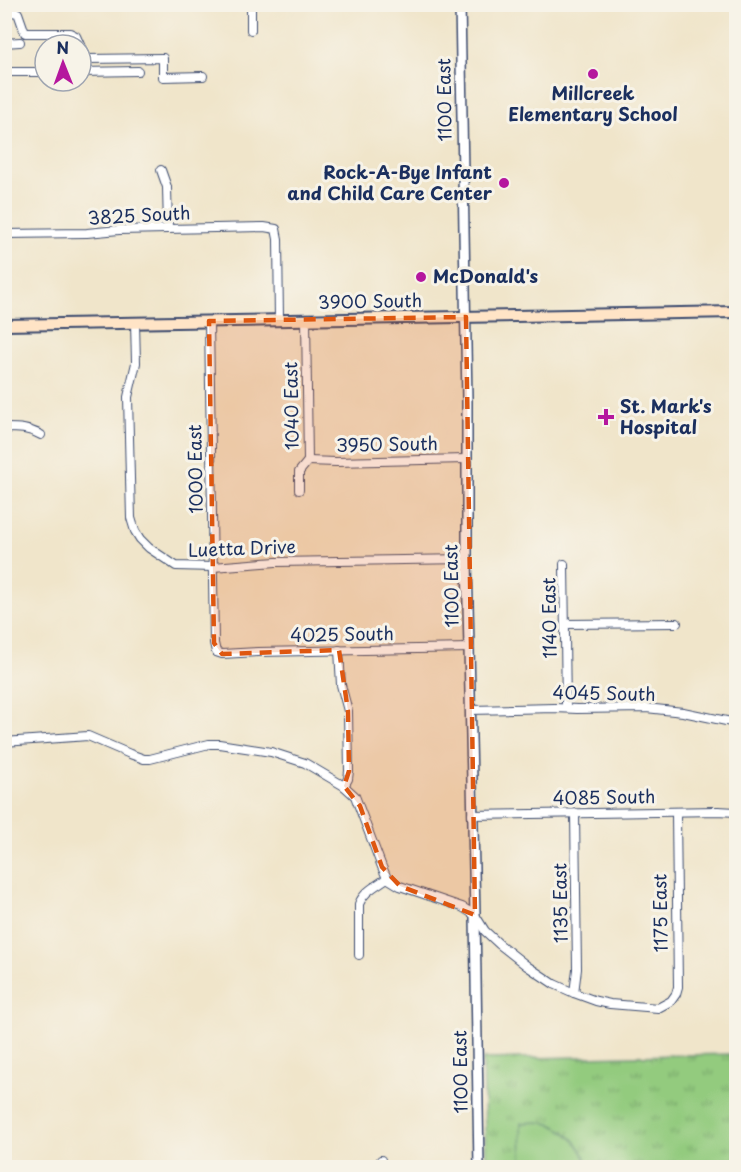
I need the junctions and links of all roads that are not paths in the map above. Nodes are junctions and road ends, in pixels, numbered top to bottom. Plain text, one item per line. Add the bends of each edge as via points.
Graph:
1 (251, 4) edge
2 (460, 4) edge
3 (4, 11) edge
4 (251, 30) dead end
5 (33, 33) edge
6 (20, 42) dead end
7 (4, 43) edge
8 (93, 59) edge
9 (138, 71) dead end
10 (4, 72) edge
11 (33, 72) edge
12 (93, 72) edge
13 (203, 76) dead end
14 (161, 170) dead end
15 (168, 228) junction
16 (4, 234) edge
17 (736, 312) edge
18 (466, 317) junction
19 (279, 320) junction
20 (306, 320) junction
21 (209, 321) junction
22 (135, 322) junction
23 (4, 325) edge
24 (4, 428) edge
25 (41, 435) dead end
26 (466, 459) junction
27 (308, 461) junction
28 (299, 490) dead end
29 (467, 559) junction
30 (564, 564) dead end
31 (213, 567) junction
32 (677, 623) dead end
33 (565, 624) junction
34 (470, 648) junction
35 (339, 650) junction
36 (216, 652) joint
37 (566, 708) junction
38 (470, 710) junction
39 (736, 723) edge
40 (4, 742) edge
41 (344, 786) junction
42 (676, 812) junction
43 (736, 812) edge
44 (575, 813) junction
45 (472, 815) junction
46 (387, 878) junction
47 (476, 915) junction
48 (359, 955) dead end
49 (574, 993) junction
50 (479, 1167) edge

1 - 4 street
2 - 18 street, 1100 East
3 - 5 street via 18,13 25,33
6 - 7 street
8 - 13 street via 163,58 163,76
9 - 12 street
10 - 11 street
14 - 15 street via 167,187
15 - 16 street, 3825 South
15 - 19 street, 3825 South via 276,229
17 - 18 main road, 3900 South
18 - 20 main road, 3900 South
18 - 26 street, 1100 East
19 - 20 main road, 3900 South
19 - 21 main road, 3900 South
20 - 27 street, 1040 East
21 - 22 main road, 3900 South
21 - 31 street, 1000 East
22 - 23 main road, 3900 South
22 - 31 street, Luetta Drive via 136,363 128,406 130,508 135,531 149,548 176,566
24 - 25 street via 21,428
26 - 27 street, 3950 South
26 - 29 street, 1100 East
27 - 28 street, 1040 East via 299,472
29 - 31 street, Luetta Drive via 276,562
29 - 34 street, 1100 East
30 - 33 street, 1140 East
31 - 36 street, 1000 East
32 - 33 street
33 - 37 street, 1140 East
34 - 35 street, 4025 South
34 - 38 street, 1100 East
35 - 36 street, 4025 South
35 - 41 street via 341,685 348,711 349,771
37 - 38 street, 4045 South
37 - 39 street, 4045 South via 646,708
38 - 45 street, 1100 East
40 - 41 street via 88,736 144,759 209,744 230,745 295,759
41 - 46 street via 360,806
42 - 43 street, 4085 South
42 - 44 street, 4085 South
42 - 49 street, 1175 East via 676,994 671,1001 652,1008 610,1004
44 - 45 street, 4085 South
44 - 49 street, 1135 East
45 - 47 street, 1100 East
46 - 47 street
46 - 48 street via 366,893 359,904
47 - 49 street via 499,944 554,984
47 - 50 street, 1100 East

